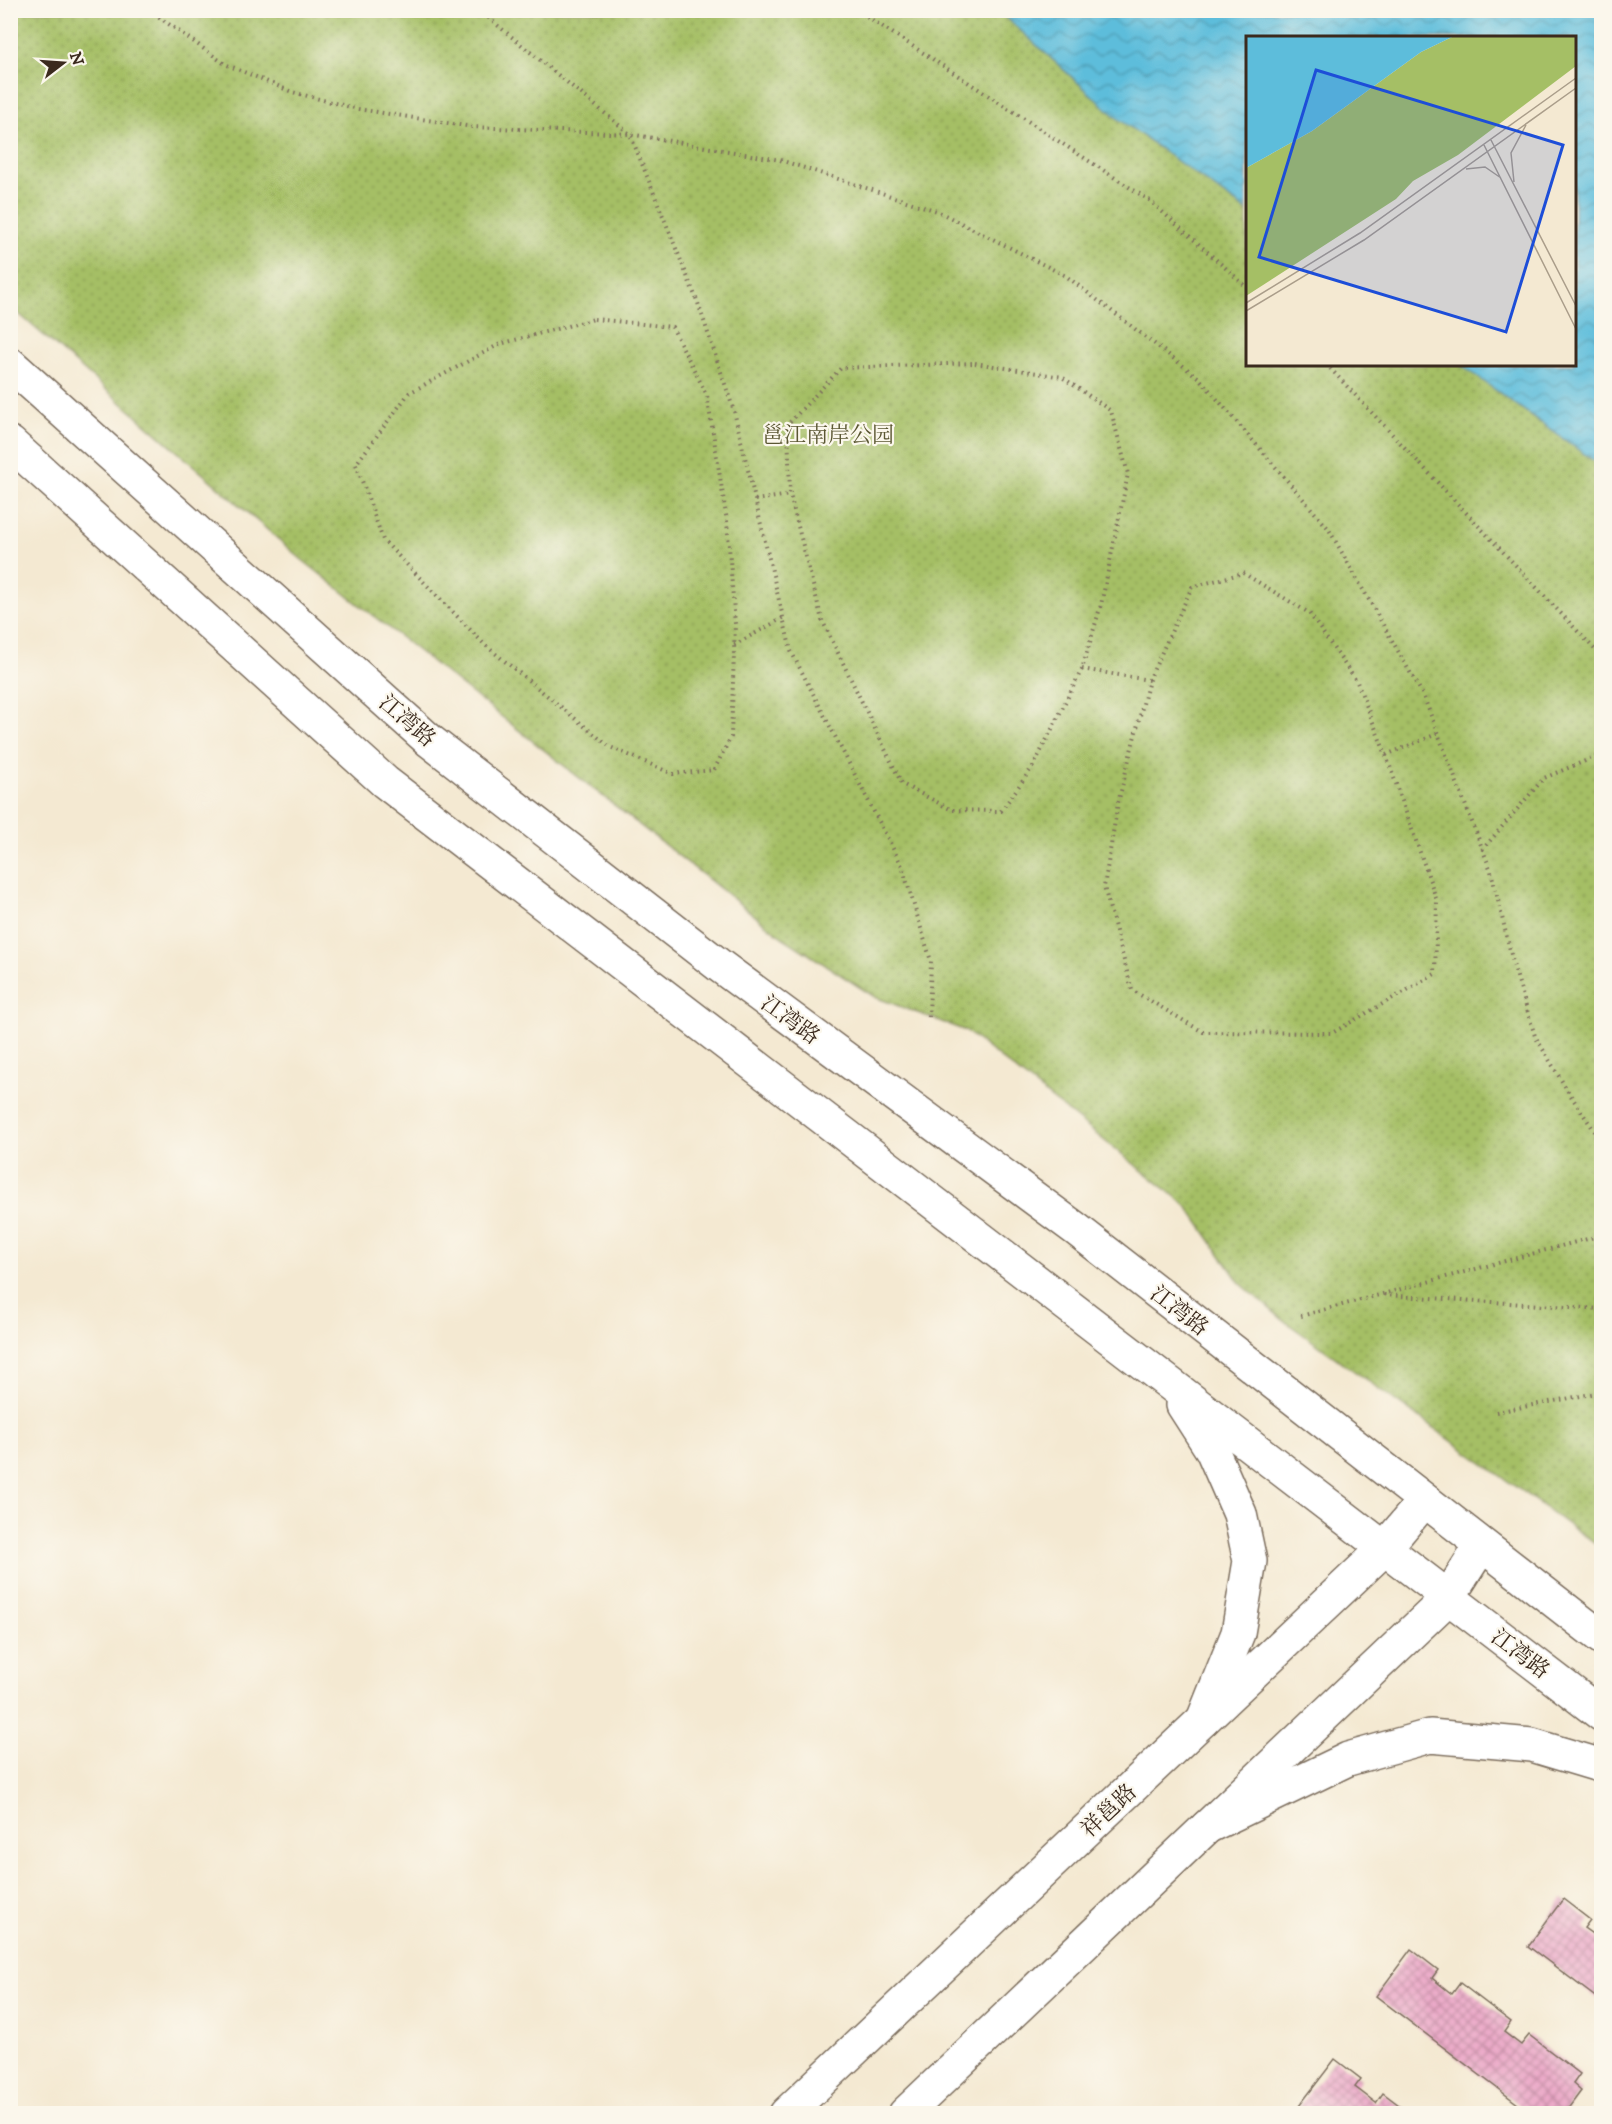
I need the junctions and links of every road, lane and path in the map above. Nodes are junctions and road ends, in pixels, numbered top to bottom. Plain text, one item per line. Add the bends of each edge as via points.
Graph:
1 (149, 10) edge
2 (479, 10) edge
3 (857, 10) edge
4 (630, 134) junction
5 (1246, 286) edge
6 (10, 364) edge
7 (1328, 366) edge
8 (10, 443) edge
9 (790, 495) junction
10 (755, 500) junction
11 (783, 618) junction
12 (734, 645) junction
13 (1602, 657) edge
14 (1082, 669) junction
15 (1149, 680) junction
16 (1437, 734) junction
17 (1602, 754) edge
18 (1386, 755) junction
19 (1482, 850) junction
20 (929, 1017) dead end
21 (1602, 1142) edge
22 (1602, 1236) edge
23 (1380, 1295) junction
24 (1602, 1310) edge
25 (1301, 1316) dead end
26 (1169, 1383) junction
27 (1602, 1392) edge
28 (1496, 1412) dead end
29 (1424, 1501) junction
30 (1481, 1546) junction
31 (1384, 1549) junction
32 (1448, 1598) junction
33 (1602, 1638) edge
34 (1602, 1714) edge
35 (1203, 1720) junction
36 (1602, 1766) edge
37 (1207, 1827) junction
38 (786, 2114) edge
39 (905, 2114) edge

1 - 4 path via 225,64 292,92 358,109 472,127
2 - 4 path
3 - 5 path via 1149,200
4 - 10 path via 698,303 734,411
4 - 16 path via 803,167 937,211 1066,276 1199,378 1329,528 1423,696
6 - 29 main road, 江湾路 via 430,741 720,966 1076,1229
7 - 13 path
8 - 26 main road, 江湾路 via 385,782
9 - 10 path
9 - 14 path via 822,620 902,784 952,810 1001,812 1034,765
9 - 14 path via 788,424 841,368 975,363 1062,377 1111,411 1128,474 1101,605
10 - 11 path
11 - 12 path
11 - 20 path via 791,651 902,866 931,961
12 - 12 path via 732,737 714,770 674,774 610,747 485,645 383,540 356,464 409,393 500,344 594,319 672,327 707,395 727,521
14 - 15 path
15 - 18 path via 1192,587 1243,573 1309,614 1357,682
15 - 18 path via 1118,803 1104,887 1132,990 1203,1032 1332,1034 1435,974 1437,901
16 - 18 path
16 - 19 path
17 - 19 path via 1544,778
19 - 21 path via 1535,1036
22 - 23 path
23 - 24 path
23 - 25 path
26 - 31 main road, 江湾路
26 - 35 main road via 1212,1450 1240,1514 1250,1561 1238,1633
27 - 28 path
29 - 30 main road, 江湾路
29 - 31 main road, 祥邕路
30 - 32 main road
30 - 33 main road, 江湾路
31 - 32 main road, 江湾路
31 - 35 main road, 祥邕路
32 - 34 main road, 江湾路
32 - 37 main road
35 - 38 main road, 祥邕路
36 - 37 main road via 1532,1745 1430,1736 1348,1759
37 - 39 main road

